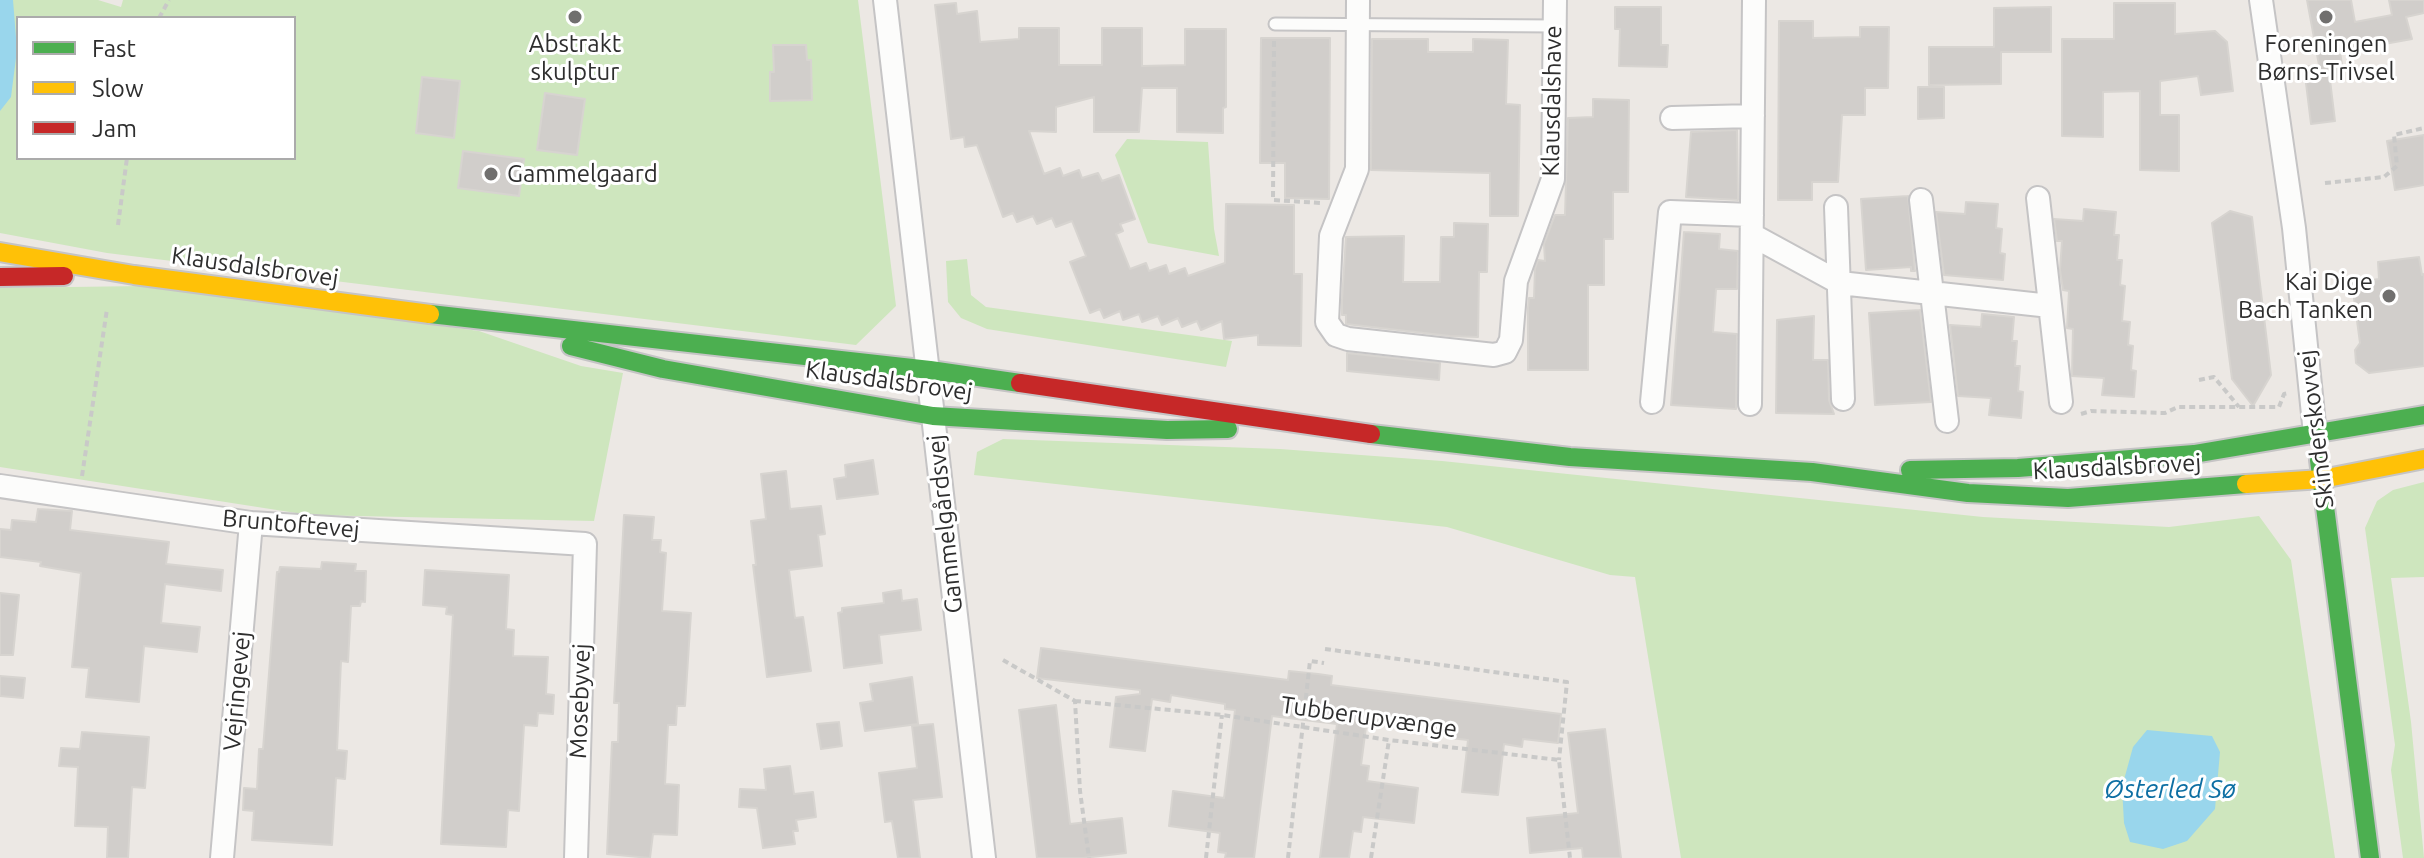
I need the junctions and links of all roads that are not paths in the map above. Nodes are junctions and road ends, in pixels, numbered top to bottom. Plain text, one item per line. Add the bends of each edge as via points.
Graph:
1 (885, 0) edge
2 (1358, 0) edge
3 (1555, 0) edge
4 (1754, 0) edge
5 (2261, 0) edge
6 (1275, 24) road end
7 (1358, 25) junction
8 (1555, 26) junction
9 (1753, 116) junction
10 (1672, 118) dead end
11 (2038, 198) dead end
12 (1921, 200) dead end
13 (1836, 207) dead end
14 (1752, 225) junction
15 (0, 252) edge
16 (134, 275) junction
17 (0, 277) edge
18 (1840, 283) junction
19 (1933, 293) junction
20 (2050, 306) junction
21 (465, 319) junction
22 (930, 370) junction
23 (1843, 399) dead end
24 (1652, 402) dead end
25 (2061, 402) road end
26 (1750, 404) dead end
27 (2424, 415) edge
28 (933, 416) junction
29 (1947, 421) dead end
30 (1314, 427) junction
31 (2315, 434) junction
32 (2424, 459) edge
33 (1812, 472) junction
34 (2322, 479) junction
35 (0, 486) edge
36 (251, 523) junction
37 (585, 544) joint
38 (222, 858) edge
39 (576, 858) edge
40 (984, 858) edge
41 (2370, 858) edge

1 - 22 street, Gammelgårdsvej
2 - 7 street, Klausdalshave
3 - 8 street, Klausdalshave
4 - 9 street
5 - 31 street, Skinderskovvej via 2294,228
6 - 7 lane
7 - 8 lane
7 - 8 street, Klausdalshave via 1357,169 1331,236 1327,322 1336,335 1348,339 1494,355 1505,352 1511,340 1516,281 1553,179
9 - 10 street
9 - 14 street
11 - 20 street
12 - 19 street
13 - 18 street
14 - 18 street
14 - 24 street via 1670,212
14 - 26 street
15 - 16 street, Klausdalsbrovej
16 - 17 street, Klausdalsbrovej
16 - 21 street, Klausdalsbrovej
18 - 19 street
18 - 23 street
19 - 20 street
19 - 29 street
20 - 25 street
21 - 22 street, Klausdalsbrovej
21 - 28 street, Klausdalsbrovej via 663,369
22 - 28 street, Gammelgårdsvej
22 - 30 street, Klausdalsbrovej
27 - 31 street, Klausdalsbrovej
28 - 30 street, Klausdalsbrovej via 1167,430
28 - 40 street, Gammelgårdsvej
30 - 33 street, Klausdalsbrovej via 1570,457
31 - 33 street, Klausdalsbrovej via 2194,454 2018,468
31 - 34 street, Skinderskovvej
32 - 34 street, Klausdalsbrovej
33 - 34 street, Klausdalsbrovej via 1968,493 2068,498
34 - 41 street, Skinderskovvej
35 - 36 street, Bruntoftevej
36 - 37 street, Bruntoftevej
36 - 38 street, Vejringevej
37 - 39 street, Mosebyvej

